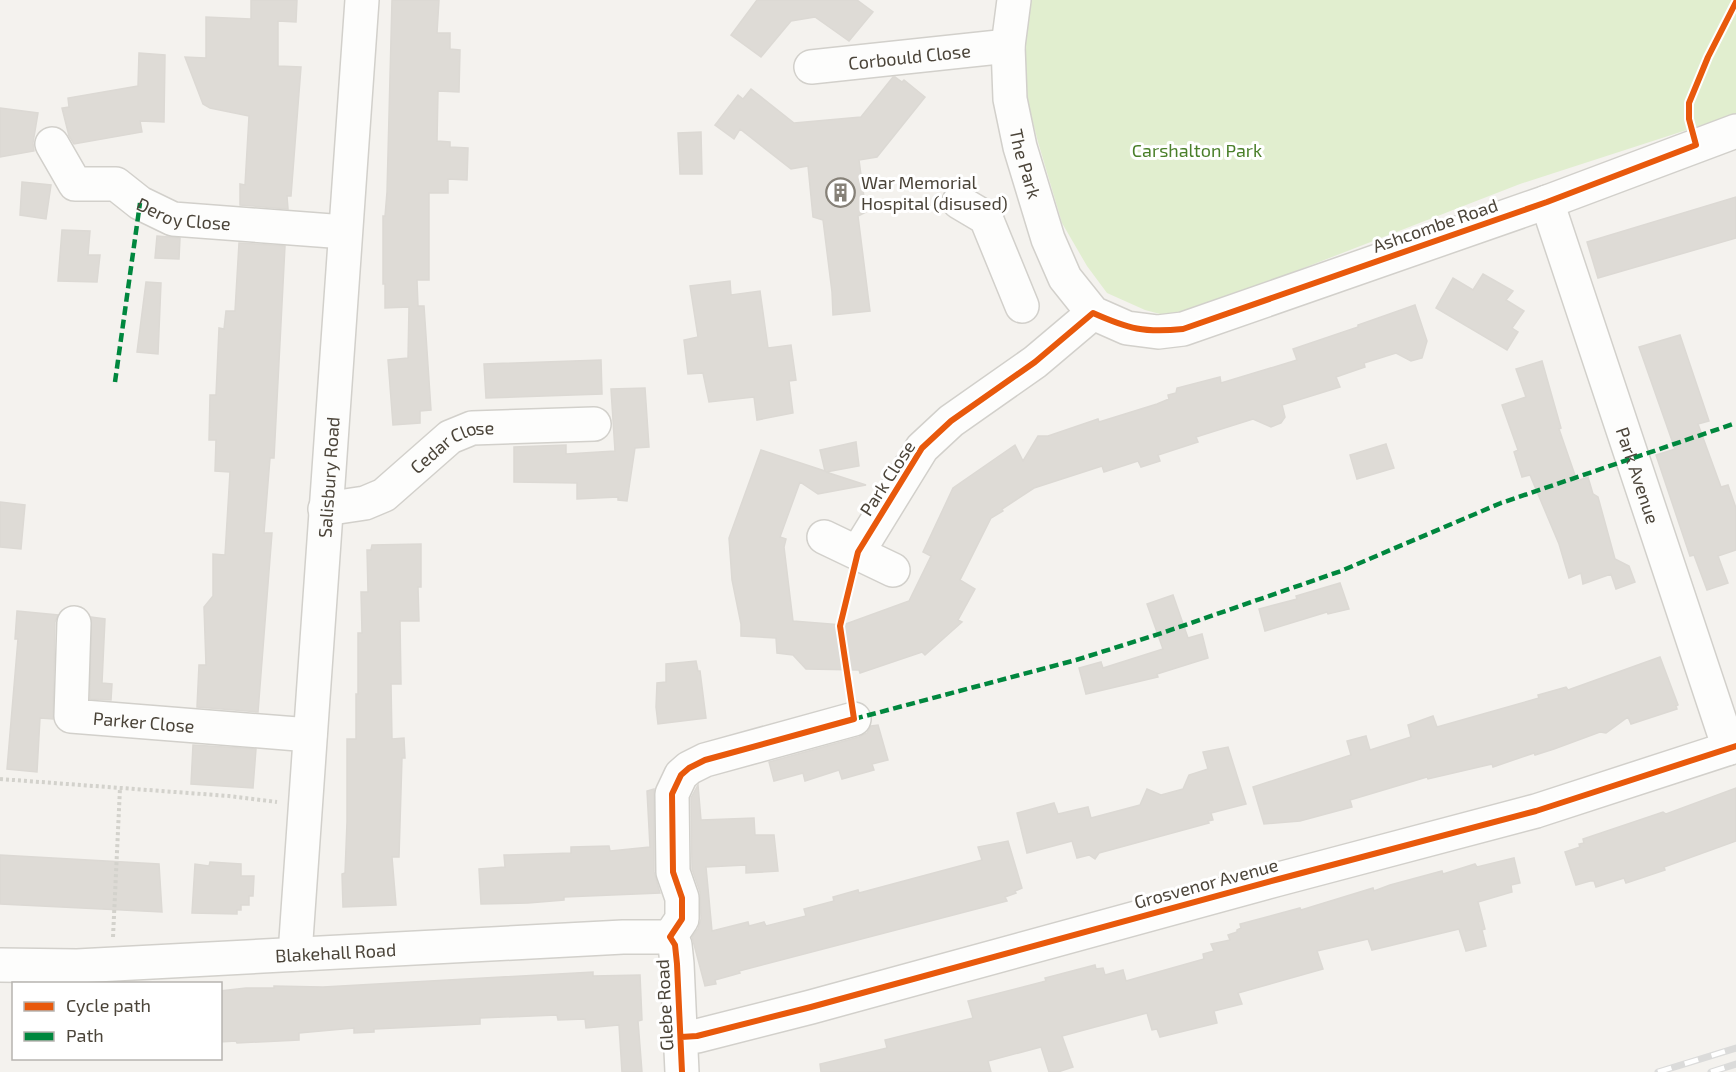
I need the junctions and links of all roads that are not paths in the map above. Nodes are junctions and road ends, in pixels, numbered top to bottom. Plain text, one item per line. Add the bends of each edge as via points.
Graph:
1 (362, 0) edge
2 (1014, 0) edge
3 (1008, 46) junction
4 (811, 67) dead end
5 (1736, 131) edge
6 (52, 144) dead end
7 (960, 202) dead end
8 (1547, 202) junction
9 (345, 232) junction
10 (1022, 306) dead end
11 (1093, 313) junction
12 (1183, 329) joint
13 (594, 424) dead end
14 (325, 509) junction
15 (824, 537) dead end
16 (858, 552) junction
17 (893, 570) dead end
18 (74, 623) dead end
19 (854, 719) road end
20 (310, 735) junction
21 (1732, 747) edge
22 (670, 936) junction
23 (295, 954) junction
24 (0, 965) edge
25 (681, 1037) junction
26 (682, 1072) edge

1 - 9 street, Salisbury Road
2 - 3 street, The Park
3 - 4 street, Corbould Close
3 - 11 street, The Park via 1010,99 1048,239 1065,278
5 - 8 street, Ashcombe Road
6 - 9 street, Deroy Close via 75,184 116,184 140,203 173,219
7 - 10 street via 986,218
8 - 12 street, Ashcombe Road
8 - 21 street, Park Avenue
9 - 14 street, Salisbury Road
11 - 12 street, The Park via 1126,328 1158,332
11 - 16 street, Park Close via 1035,362 951,421 922,448
13 - 14 street, Cedar Close via 472,428 450,437 384,495 365,503
14 - 20 street, Salisbury Road
15 - 16 street
16 - 17 street
18 - 20 street, Parker Close via 70,716
19 - 22 street via 705,760 681,775 672,794 673,872 682,898 681,919
20 - 23 street, Salisbury Road
21 - 25 street, Grosvenor Avenue via 1536,811 811,1007
22 - 23 street, Blakehall Road
22 - 25 street, Glebe Road via 675,945
23 - 24 street, Blakehall Road via 47,967
25 - 26 street, Glebe Road

